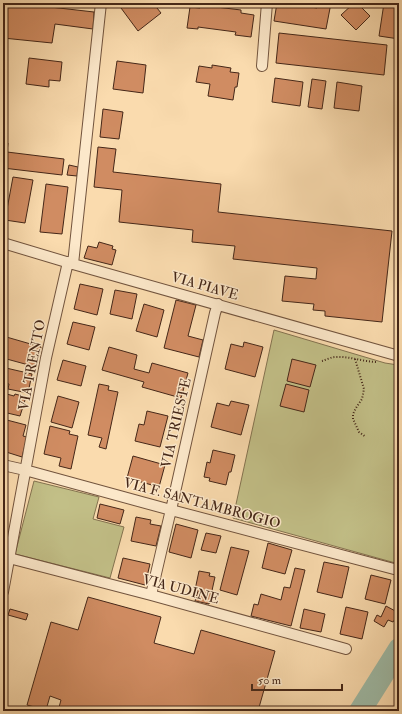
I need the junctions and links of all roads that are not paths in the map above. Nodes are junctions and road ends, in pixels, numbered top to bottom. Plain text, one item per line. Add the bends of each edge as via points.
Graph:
1 (101, 3) edge
2 (267, 3) edge
3 (262, 66) dead end
4 (3, 243) edge
5 (70, 263) junction
6 (218, 304) junction
7 (399, 356) edge
8 (3, 465) edge
9 (25, 470) junction
10 (172, 510) junction
11 (9, 558) junction
12 (394, 568) dead end
13 (3, 592) edge
14 (151, 595) junction
15 (346, 649) dead end

1 - 5 street, VIA TRENTO
2 - 3 street
4 - 5 street, VIA PIAVE
5 - 6 street, VIA PIAVE
5 - 9 street, VIA TRENTO via 46,358
6 - 7 street, VIA PIAVE
6 - 10 street, VIA TRIESTE
8 - 9 street, VIA F. SANTAMBROGIO
9 - 10 street, VIA F. SANTAMBROGIO
9 - 11 street, VIA TRENTO
10 - 12 street, VIA F. SANTAMBROGIO
10 - 14 street, VIA TRIESTE
11 - 13 street, VIA TRENTO
11 - 14 street, VIA UDINE
14 - 15 street, VIA UDINE

